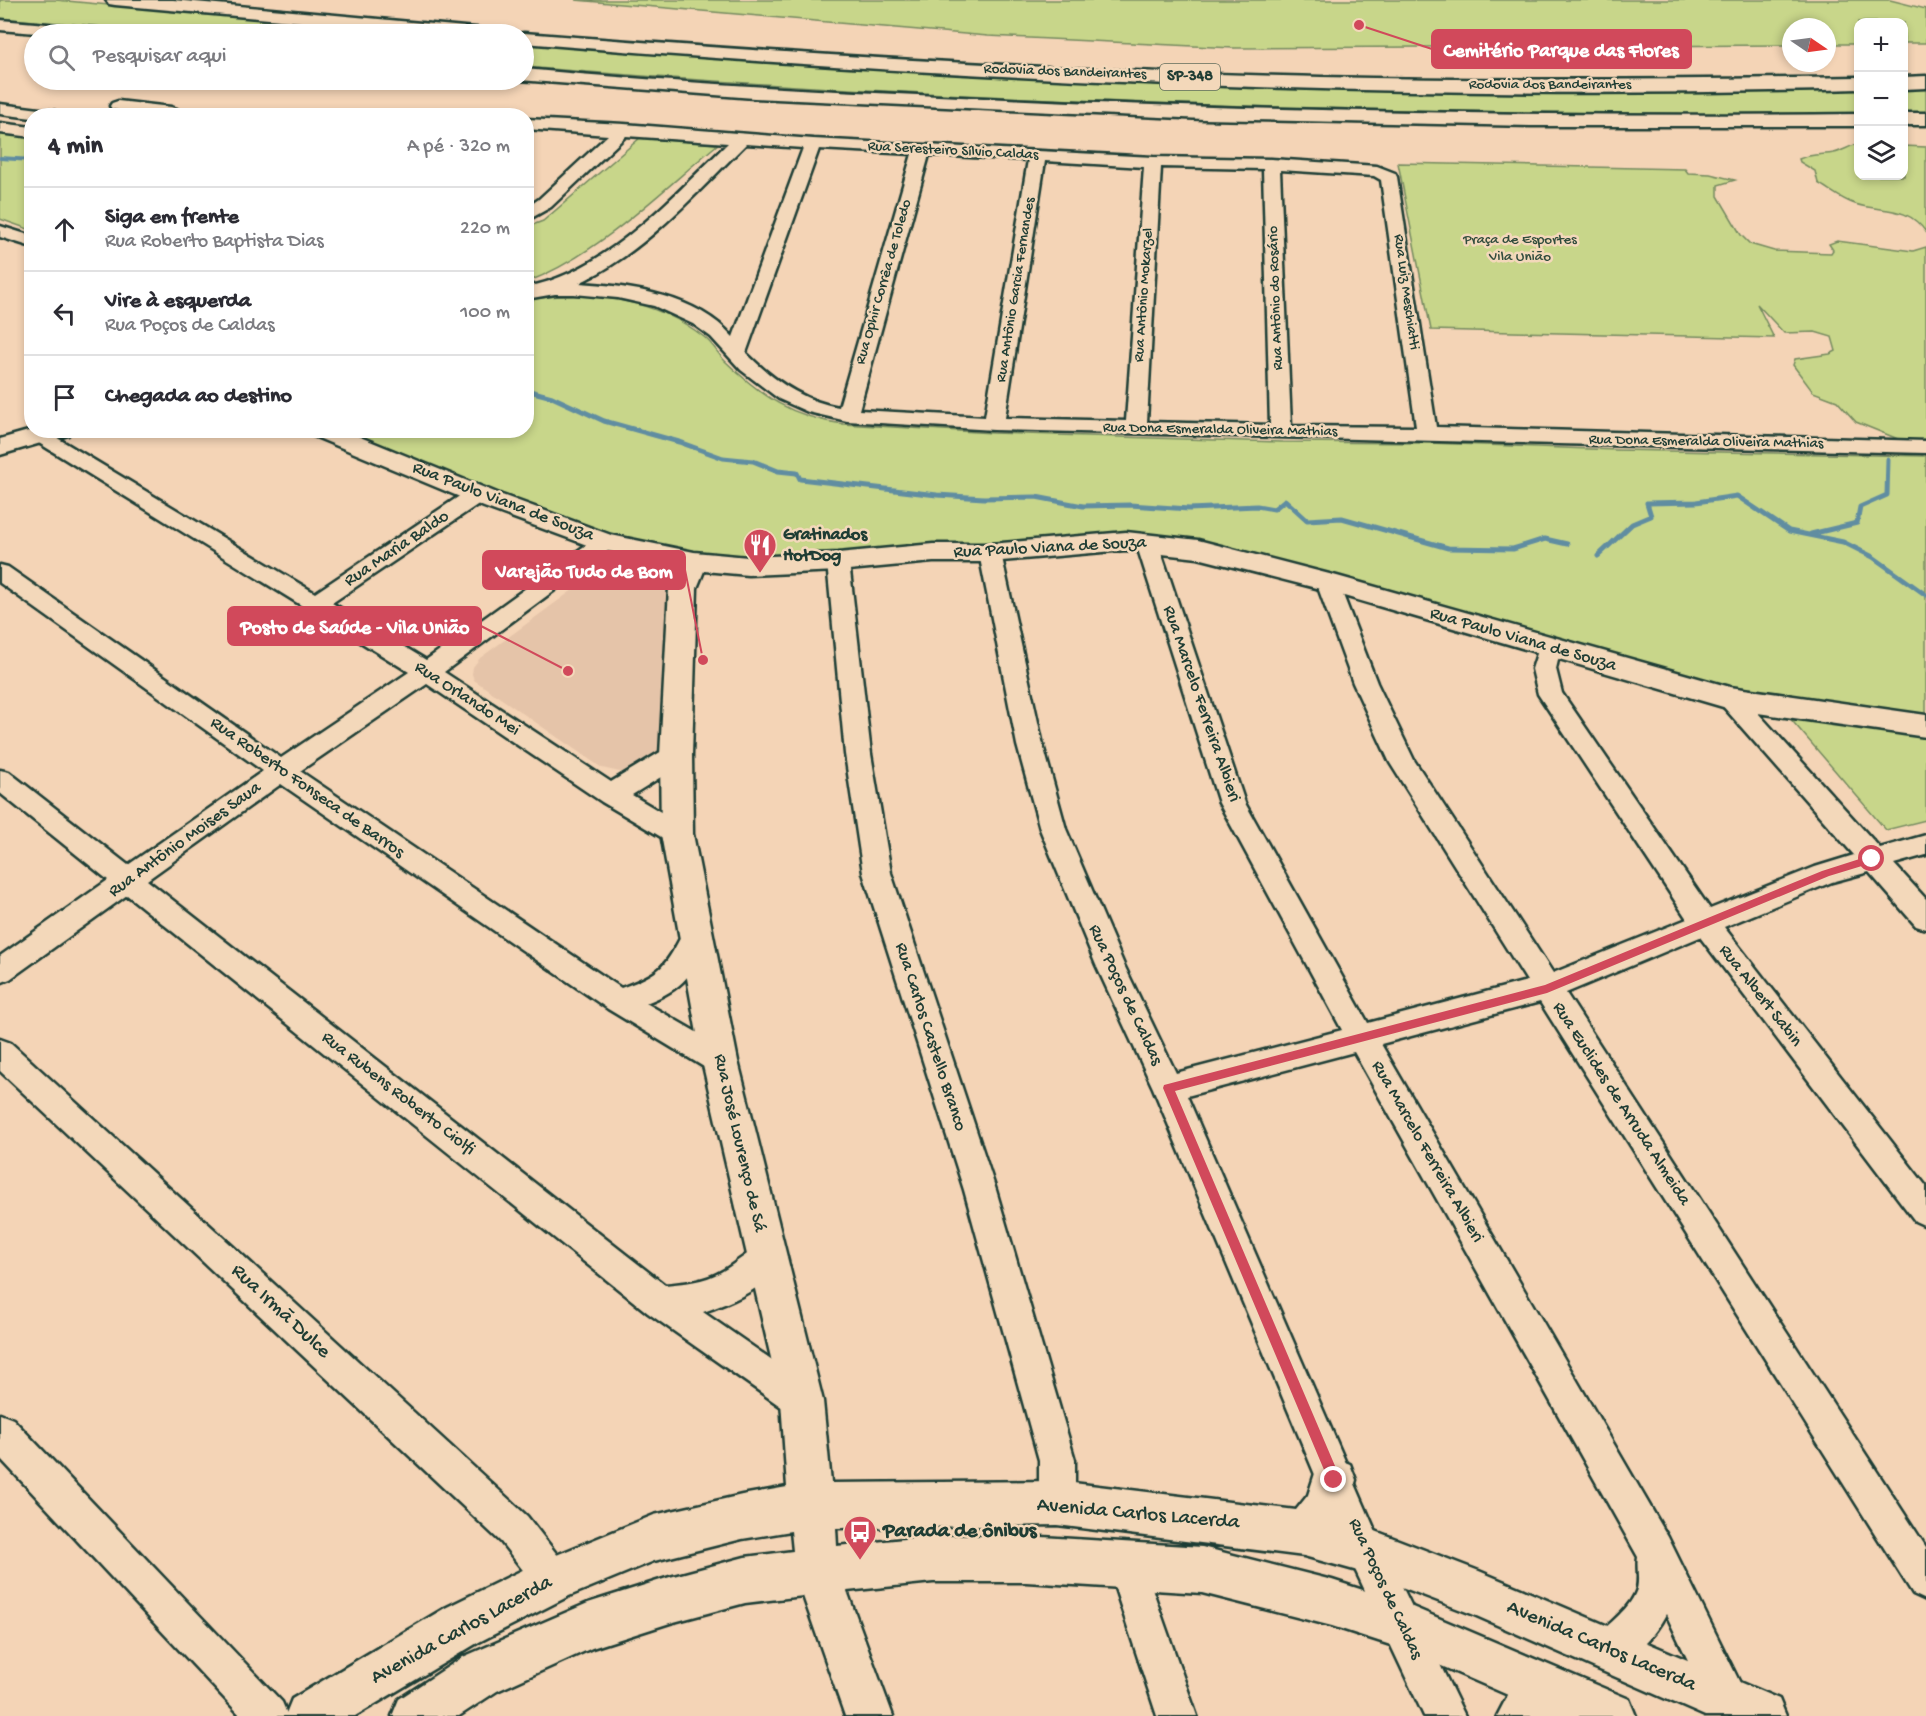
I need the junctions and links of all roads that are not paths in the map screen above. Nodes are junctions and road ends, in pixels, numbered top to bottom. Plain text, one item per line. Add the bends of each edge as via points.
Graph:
1 (116, 0) edge
2 (377, 24) edge
3 (0, 25) edge
4 (24, 27) edge
5 (534, 39) edge
6 (534, 76) edge
7 (1926, 82) edge
8 (1854, 83) edge
9 (1908, 83) edge
10 (118, 106) dead end
11 (136, 108) edge
12 (0, 109) edge
13 (24, 112) edge
14 (1908, 119) edge
15 (1926, 119) edge
16 (1854, 120) edge
17 (534, 124) edge
18 (0, 128) edge
19 (624, 129) junction
20 (24, 131) edge
21 (741, 139) junction
22 (813, 144) junction
23 (922, 149) junction
24 (1037, 156) junction
25 (1153, 162) junction
26 (1271, 164) junction
27 (1365, 169) joint
28 (534, 211) edge
29 (0, 231) edge
30 (24, 239) edge
31 (552, 288) junction
32 (534, 291) edge
33 (757, 299) junction
34 (702, 322) junction
35 (736, 354) junction
36 (847, 415) junction
37 (994, 424) junction
38 (1136, 428) junction
39 (1281, 432) junction
40 (1427, 433) junction
41 (26, 438) edge
42 (58, 438) edge
43 (339, 438) edge
44 (2, 443) edge
45 (1926, 447) edge
46 (478, 495) junction
47 (605, 542) junction
48 (1147, 543) junction
49 (990, 553) junction
50 (694, 561) junction
51 (838, 562) junction
52 (0, 572) edge
53 (1327, 582) junction
54 (316, 603) junction
55 (1549, 647) junction
56 (427, 672) junction
57 (1730, 698) junction
58 (1926, 726) edge
59 (676, 756) junction
60 (281, 771) junction
61 (0, 780) edge
62 (611, 795) junction
63 (677, 834) junction
64 (1926, 845) edge
65 (1872, 859) junction
66 (129, 881) junction
67 (1926, 918) edge
68 (1704, 922) junction
69 (694, 937) junction
70 (0, 971) edge
71 (1547, 988) junction
72 (618, 1000) junction
73 (1362, 1039) junction
74 (0, 1052) edge
75 (720, 1061) junction
76 (1168, 1088) junction
77 (1926, 1211) edge
78 (766, 1259) junction
79 (660, 1302) junction
80 (802, 1401) junction
81 (0, 1432) edge
82 (1334, 1480) junction
83 (1057, 1503) junction
84 (810, 1506) junction
85 (1304, 1533) junction
86 (1365, 1550) junction
87 (1655, 1550) junction
88 (1127, 1567) junction
89 (817, 1571) junction
90 (553, 1579) junction
91 (1926, 1581) edge
92 (1403, 1626) junction
93 (1610, 1649) junction
94 (1539, 1704) edge
95 (1745, 1709) edge
96 (268, 1716) edge
97 (309, 1716) edge
98 (417, 1716) edge
99 (869, 1716) edge
100 (1177, 1716) edge
101 (1445, 1716) edge
102 (1612, 1716) edge

1 - 2 main road
3 - 4 main road
5 - 8 main road, Rodovia dos Bandeirantes / SP-348 via 854,63 1125,75 1586,86
6 - 16 main road, Rodovia dos Bandeirantes / SP-348 via 774,94 1111,110 1606,122
7 - 9 main road
10 - 11 street
12 - 13 street
14 - 15 main road
17 - 19 street, Rua Seresteiro Sílvio Caldas
18 - 20 street
19 - 21 street, Rua Seresteiro Sílvio Caldas
19 - 28 street
21 - 22 street, Rua Seresteiro Sílvio Caldas
21 - 31 street via 642,231 594,266
22 - 23 street, Rua Seresteiro Sílvio Caldas
22 - 33 street
23 - 24 street, Rua Seresteiro Sílvio Caldas
23 - 36 street, Rua Ophir Corrêa de Toledo
24 - 25 street, Rua Seresteiro Sílvio Caldas
24 - 37 street, Rua Antônio Garcia Fernandes
25 - 26 street, Rua Seresteiro Sílvio Caldas
25 - 38 street, Rua Antônio Mokarzel
26 - 27 street, Rua Seresteiro Sílvio Caldas
26 - 39 street, Rua Antônio do Rosário
27 - 40 street, Rua Luiz Meschiatti via 1389,177
29 - 30 street
31 - 32 street
31 - 34 street, Rua Dona Esmeralda Oliveira Mathias via 596,290 663,301
33 - 34 street via 728,316
33 - 35 street
34 - 35 street, Rua Dona Esmeralda Oliveira Mathias via 720,334
35 - 36 street, Rua Dona Esmeralda Oliveira Mathias via 783,394 827,412
36 - 37 street, Rua Dona Esmeralda Oliveira Mathias
37 - 38 street, Rua Dona Esmeralda Oliveira Mathias
38 - 39 street, Rua Dona Esmeralda Oliveira Mathias
39 - 40 street, Rua Dona Esmeralda Oliveira Mathias
40 - 45 street, Rua Dona Esmeralda Oliveira Mathias
41 - 44 main road
42 - 54 street, Rua Orlando Mei
43 - 46 main road, Rua Paulo Viana de Souza
46 - 47 main road, Rua Paulo Viana de Souza
46 - 54 street, Rua Maria Baldo
47 - 50 main road, Rua Paulo Viana de Souza
47 - 56 street, Rua Antônio Moises Saua
48 - 49 main road, Rua Paulo Viana de Souza
48 - 53 main road, Rua Paulo Viana de Souza via 1198,549
48 - 73 street, Rua Marcelo Ferreira Albieri via 1232,803
49 - 51 main road, Rua Paulo Viana de Souza via 933,553
49 - 76 street, Rua Poços de Caldas via 1030,745 1053,829
50 - 51 main road, Rua Paulo Viana de Souza via 748,566
50 - 59 main road, Rua José Lourenço de Sá via 683,588
51 - 83 street, Rua Carlos Castello Branco via 858,754 877,873 983,1201 1057,1460
52 - 60 street, Rua Roberto Fonseca de Barros
53 - 55 main road, Rua Paulo Viana de Souza
53 - 71 street, Rua Euclides de Arruda Almeida via 1365,683 1403,764
54 - 56 street, Rua Orlando Mei
55 - 57 main road, Rua Paulo Viana de Souza
55 - 68 street, Rua Albert Sabin via 1544,669 1550,694
56 - 60 street, Rua Antônio Moises Saua
56 - 62 street, Rua Orlando Mei
57 - 58 main road, Rua Paulo Viana de Souza
57 - 65 street
59 - 62 street
59 - 63 main road, Rua José Lourenço de Sá
60 - 66 street, Rua Antônio Moises Saua
60 - 72 street, Rua Roberto Fonseca de Barros
61 - 66 street, Rua Rubens Roberto Ciolfi
62 - 63 street, Rua Orlando Mei
63 - 69 main road, Rua José Lourenço de Sá
64 - 65 street
65 - 67 street
65 - 68 street
66 - 70 street, Rua Antônio Moises Saua
66 - 79 street, Rua Rubens Roberto Ciolfi
68 - 71 street
68 - 77 street, Rua Albert Sabin
69 - 72 street via 685,962 668,982
69 - 75 main road, Rua José Lourenço de Sá
71 - 73 street
71 - 91 street, Rua Euclides de Arruda Almeida
72 - 75 street, Rua Roberto Fonseca de Barros
73 - 76 street
73 - 87 street, Rua Marcelo Ferreira Albieri
74 - 90 street, Rua Irmã Dulce via 514,1529
75 - 78 main road, Rua José Lourenço de Sá
76 - 82 street, Rua Poços de Caldas
78 - 79 street via 732,1284 704,1296
78 - 80 main road, Rua José Lourenço de Sá
79 - 80 street, Rua Rubens Roberto Ciolfi
80 - 84 main road, Rua José Lourenço de Sá
81 - 96 street
82 - 85 main road via 1330,1503 1321,1518
82 - 86 street, Rua Poços de Caldas
83 - 84 main road, Avenida Carlos Lacerda
83 - 85 main road, Avenida Carlos Lacerda
84 - 89 main road, Rua José Lourenço de Sá
84 - 90 main road, Avenida Carlos Lacerda via 654,1538
85 - 86 main road, Avenida Carlos Lacerda
86 - 92 street, Rua Poços de Caldas
86 - 93 main road, Avenida Carlos Lacerda
87 - 93 street, Rua Marcelo Ferreira Albieri via 1659,1578 1655,1600
87 - 95 street, Rua Marcelo Ferreira Albieri
88 - 89 main road via 1026,1559 933,1559
88 - 92 main road via 1214,1572
88 - 100 street
89 - 98 main road via 745,1580 588,1626 480,1674
89 - 99 main road, Rua José Lourenço de Sá
90 - 97 main road, Avenida Carlos Lacerda via 462,1626
92 - 94 main road
92 - 101 street, Rua Poços de Caldas
93 - 95 main road, Avenida Carlos Lacerda
94 - 102 main road

